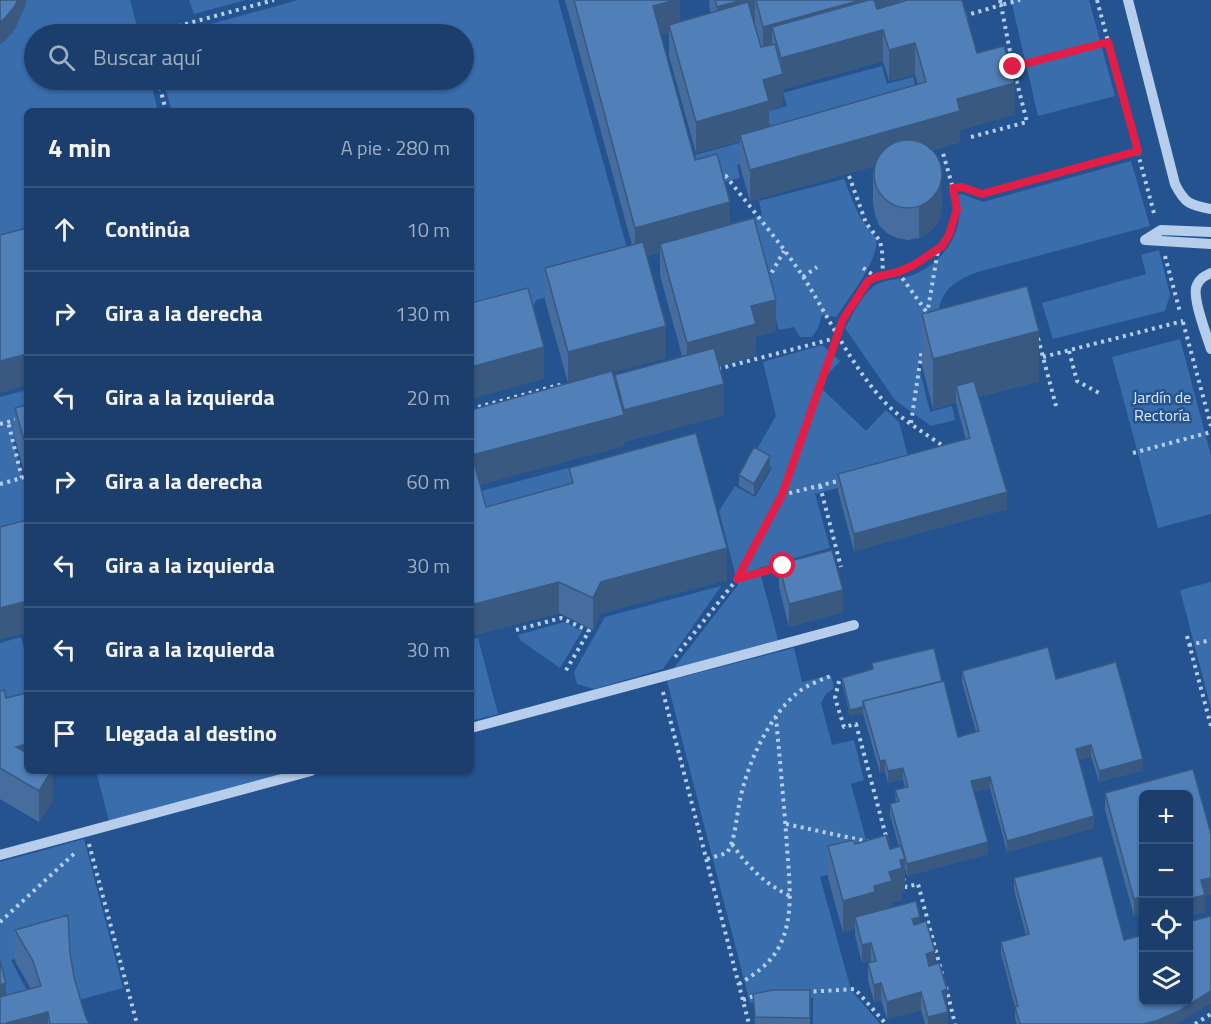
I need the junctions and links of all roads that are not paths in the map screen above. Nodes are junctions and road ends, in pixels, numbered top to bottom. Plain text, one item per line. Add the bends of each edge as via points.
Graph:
1 (1128, 0) edge
2 (1211, 209) edge
3 (1211, 232) edge
4 (1211, 244) edge
5 (1211, 273) edge
6 (1211, 349) edge
7 (854, 625) dead end
8 (474, 727) edge
9 (300, 774) edge
10 (0, 855) edge

1 - 2 street via 1175,184 1182,198 1192,205
3 - 4 street via 1160,236
5 - 6 street via 1196,287
7 - 8 street
9 - 10 street

